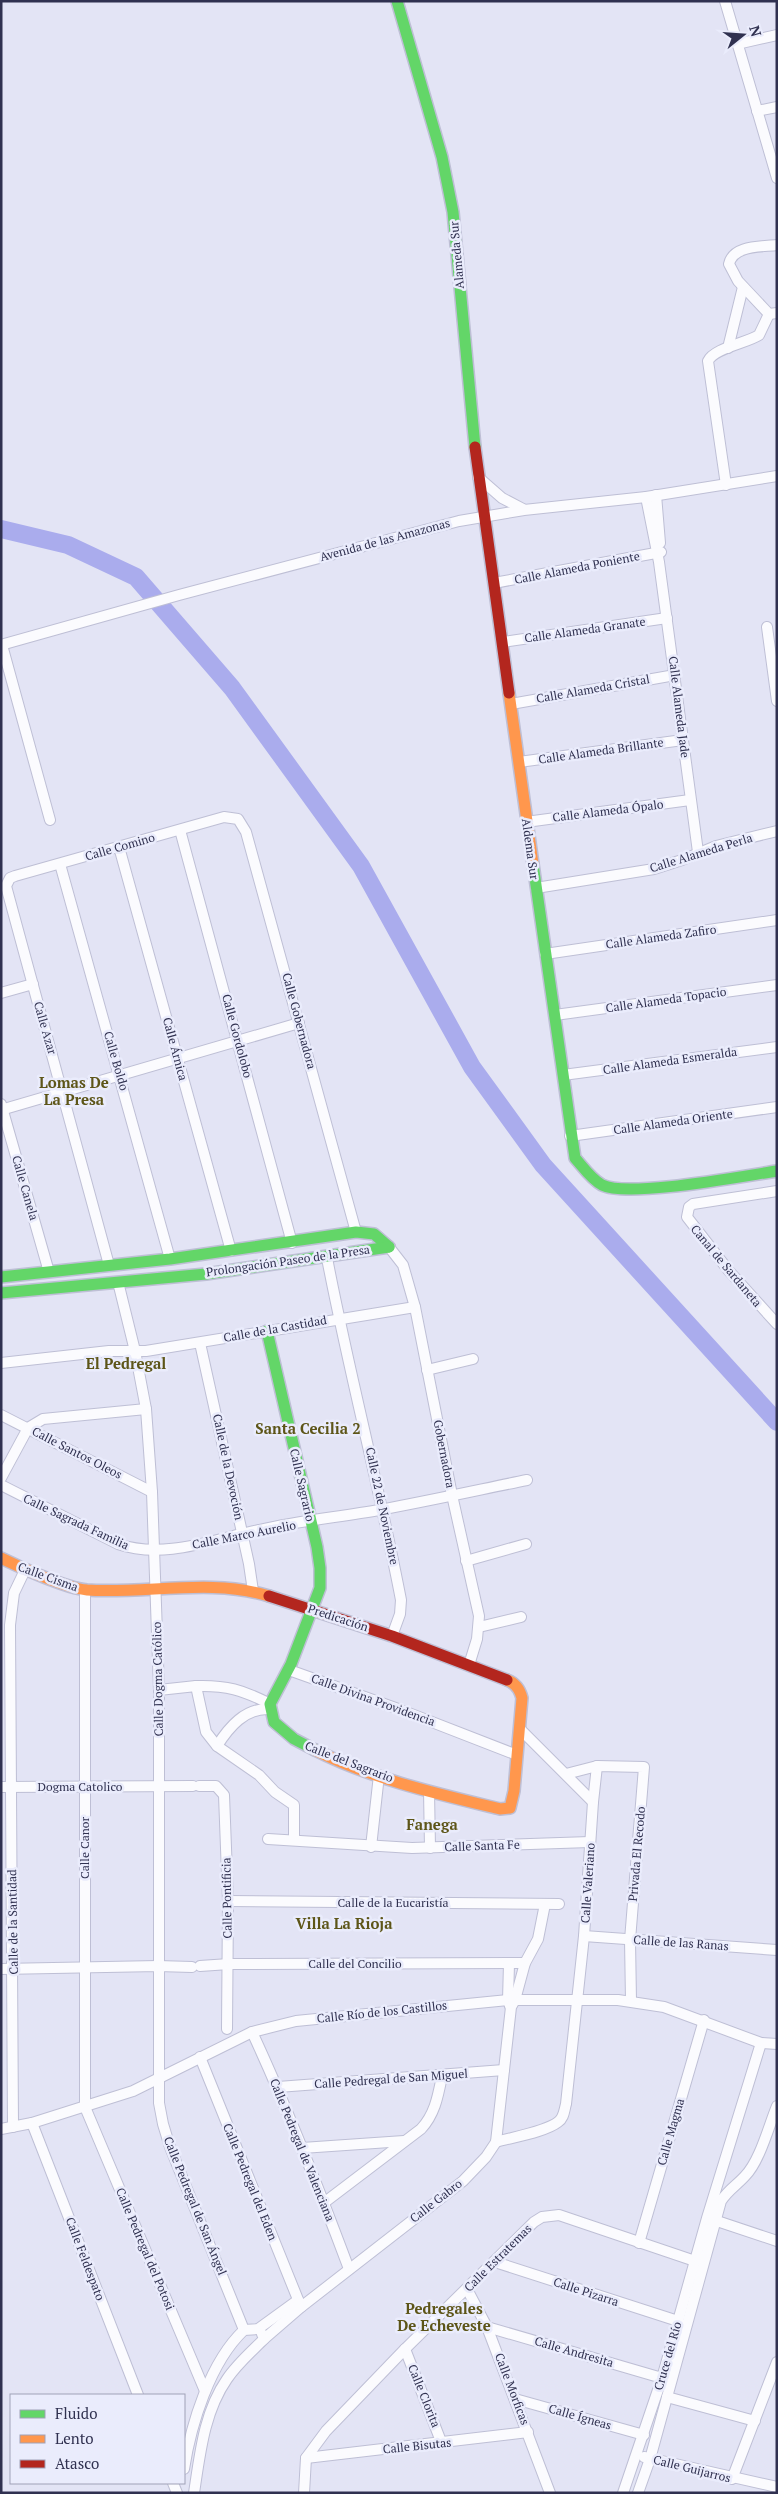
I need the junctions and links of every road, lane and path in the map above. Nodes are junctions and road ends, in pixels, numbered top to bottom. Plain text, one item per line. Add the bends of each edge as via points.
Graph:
1 (397, 1) edge
2 (725, 1) edge
3 (777, 35) edge
4 (737, 44) junction
5 (777, 107) edge
6 (757, 111) junction
7 (777, 178) edge
8 (777, 245) edge
9 (744, 287) junction
10 (773, 313) edge
11 (728, 348) junction
12 (777, 476) edge
13 (478, 477) junction
14 (726, 484) junction
15 (651, 496) junction
16 (524, 510) junction
17 (484, 515) junction
18 (659, 555) junction
19 (494, 584) junction
20 (667, 618) junction
21 (767, 627) dead end
22 (503, 642) junction
23 (2, 645) edge
24 (675, 675) junction
25 (777, 701) edge
26 (511, 704) junction
27 (683, 740) junction
28 (519, 762) junction
29 (690, 800) junction
30 (231, 817) joint
31 (50, 820) dead end
32 (526, 822) junction
33 (180, 830) junction
34 (777, 831) edge
35 (119, 847) junction
36 (698, 852) junction
37 (60, 864) junction
38 (10, 878) joint
39 (536, 888) junction
40 (777, 920) edge
41 (545, 954) junction
42 (32, 984) junction
43 (777, 985) edge
44 (1, 993) edge
45 (555, 1015) junction
46 (300, 1023) junction
47 (238, 1041) junction
48 (777, 1047) edge
49 (177, 1059) junction
50 (563, 1075) junction
51 (121, 1076) junction
52 (63, 1092) junction
53 (2, 1108) edge
54 (777, 1108) edge
55 (570, 1136) junction
56 (777, 1171) edge
57 (777, 1191) edge
58 (356, 1232) junction
59 (292, 1243) junction
60 (389, 1247) junction
61 (231, 1251) junction
62 (327, 1258) junction
63 (170, 1259) junction
64 (110, 1265) junction
65 (49, 1272) junction
66 (1, 1277) edge
67 (118, 1282) junction
68 (1, 1293) edge
69 (415, 1306) junction
70 (338, 1318) junction
71 (777, 1324) edge
72 (267, 1331) junction
73 (200, 1343) junction
74 (135, 1351) junction
75 (473, 1359) dead end
76 (1, 1363) edge
77 (427, 1370) junction
78 (146, 1409) junction
79 (1, 1415) edge
80 (28, 1428) junction
81 (1, 1478) edge
82 (527, 1480) dead end
83 (1, 1486) edge
84 (152, 1492) junction
85 (452, 1495) junction
86 (384, 1509) junction
87 (310, 1522) junction
88 (243, 1535) junction
89 (526, 1544) dead end
90 (153, 1551) junction
91 (1, 1558) edge
92 (466, 1561) junction
93 (25, 1570) junction
94 (156, 1588) junction
95 (85, 1590) junction
96 (253, 1591) junction
97 (310, 1609) junction
98 (521, 1617) dead end
99 (479, 1627) junction
100 (392, 1636) junction
101 (469, 1665) junction
102 (289, 1670) junction
103 (196, 1686) junction
104 (159, 1690) junction
105 (269, 1707) junction
106 (521, 1730) junction
107 (218, 1746) junction
108 (517, 1755) junction
109 (597, 1766) junction
110 (566, 1774) junction
111 (379, 1775) junction
112 (6, 1787) edge
113 (85, 1787) junction
114 (159, 1787) junction
115 (429, 1791) junction
116 (593, 1802) junction
117 (268, 1839) dead end
118 (294, 1840) junction
119 (590, 1842) junction
120 (371, 1847) junction
121 (430, 1848) junction
122 (228, 1901) junction
123 (545, 1904) junction
124 (559, 1904) dead end
125 (584, 1936) junction
126 (630, 1940) junction
127 (777, 1950) edge
128 (525, 1963) junction
129 (228, 1964) junction
130 (509, 1964) junction
131 (158, 1966) junction
132 (86, 1968) junction
133 (1, 1969) edge
134 (14, 1969) junction
135 (577, 2000) junction
136 (631, 2001) junction
137 (511, 2002) junction
138 (704, 2020) junction
139 (227, 2029) dead end
140 (252, 2032) junction
141 (761, 2043) junction
142 (777, 2044) edge
143 (200, 2057) junction
144 (504, 2070) junction
145 (442, 2076) junction
146 (158, 2079) junction
147 (278, 2087) junction
148 (85, 2106) junction
149 (777, 2106) edge
150 (32, 2123) junction
151 (13, 2127) junction
152 (1, 2130) edge
153 (404, 2141) junction
154 (496, 2142) junction
155 (302, 2148) junction
156 (325, 2202) junction
157 (711, 2220) junction
158 (777, 2241) edge
159 (639, 2243) junction
160 (695, 2261) junction
161 (495, 2262) junction
162 (349, 2269) junction
163 (467, 2288) junction
164 (300, 2304) junction
165 (678, 2321) junction
166 (487, 2327) junction
167 (258, 2329) junction
168 (244, 2330) junction
169 (264, 2339) junction
170 (405, 2349) junction
171 (777, 2362) edge
172 (662, 2378) junction
173 (205, 2391) junction
174 (138, 2394) edge
175 (667, 2397) junction
176 (515, 2399) junction
177 (755, 2421) junction
178 (528, 2432) junction
179 (644, 2435) junction
180 (442, 2444) junction
181 (637, 2456) junction
182 (306, 2458) junction
183 (650, 2459) junction
184 (185, 2464) edge
185 (732, 2479) junction
186 (777, 2487) edge
187 (194, 2493) edge
188 (304, 2493) edge
189 (550, 2493) edge
190 (623, 2493) edge
191 (638, 2493) edge

1 - 13 street, Alameda Sur via 442,157 453,212
2 - 4 street
3 - 4 street
4 - 6 street
5 - 6 street
6 - 7 street
8 - 9 street via 733,254 730,270
9 - 10 street
9 - 11 street
10 - 11 street via 759,335
11 - 14 street via 710,358 708,366
12 - 14 street, Avenida de las Amazonas
13 - 16 street via 502,498
13 - 17 street, Alameda Sur
14 - 15 street, Avenida de las Amazonas
15 - 16 street, Avenida de las Amazonas
15 - 18 street, Calle Alameda Jade
16 - 17 street, Avenida de las Amazonas
17 - 19 street, Aldema Sur
17 - 23 street, Avenida de las Amazonas
18 - 19 street, Calle Alameda Poniente
18 - 20 street, Calle Alameda Jade
19 - 22 street, Aldema Sur
20 - 22 street, Calle Alameda Granate
20 - 24 street, Calle Alameda Jade
21 - 25 street
22 - 26 street, Aldema Sur
23 - 31 street
24 - 26 street, Calle Alameda Cristal
24 - 27 street, Calle Alameda Jade
26 - 28 street, Aldema Sur
27 - 28 street, Calle Alameda Brillante
27 - 29 street, Calle Alameda Jade
28 - 32 street, Aldema Sur
29 - 32 street, Calle Alameda Ópalo
29 - 36 street, Calle Alameda Jade
30 - 33 street, Calle Comino
30 - 46 street, Calle Gobernadora via 238,819 246,832
32 - 39 street, Aldema Sur
33 - 35 street, Calle Comino
33 - 47 street, Calle Gordolobo
34 - 36 street, Calle Alameda Perla
35 - 37 street, Calle Comino
35 - 49 street, Calle Árnica
36 - 39 street, Calle Alameda Perla via 654,869
37 - 38 street, Calle Comino
37 - 51 street, Calle Boldo
38 - 42 street, Calle Azar via 6,892
39 - 41 street, Aldema Sur
40 - 41 street, Calle Alameda Zafiro
41 - 45 street, Aldema Sur
42 - 44 street
42 - 52 street, Calle Azar
43 - 45 street, Calle Alameda Topacio
45 - 50 street, Aldema Sur
46 - 47 street
46 - 58 street, Calle Gobernadora
47 - 49 street
47 - 59 street, Calle Gordolobo
48 - 50 street, Calle Alameda Esmeralda
49 - 51 street
49 - 61 street, Calle Árnica
50 - 55 street, Aldema Sur
51 - 52 street
51 - 63 street, Calle Boldo
52 - 53 street
52 - 64 street, Calle Azar
53 - 65 street, Calle Canela
54 - 55 street, Calle Alameda Oriente
55 - 56 street, Aldema Sur via 575,1158 591,1177 609,1188 624,1190
57 - 71 street, Canal de Sardaneta via 693,1204 687,1212 689,1222 728,1271
58 - 59 street, Prolongación Paseo de la Presa
58 - 60 street, Prolongación Paseo de la Presa via 374,1234
59 - 61 street, Prolongación Paseo de la Presa
60 - 62 street, Prolongación Paseo de la Presa
60 - 69 street, Gobernadora via 403,1265
61 - 63 street, Prolongación Paseo de la Presa
62 - 67 street, Prolongación Paseo de la Presa
62 - 70 street, Calle 22 de Noviembre
63 - 64 street, Prolongación Paseo de la Presa
64 - 65 street, Prolongación Paseo de la Presa
65 - 66 street, Prolongación Paseo de la Presa
67 - 68 street, Prolongación Paseo de la Presa
67 - 74 street, Calle Dogma Católico
69 - 70 street, Calle de la Castidad
69 - 77 street, Gobernadora
70 - 72 street, Calle de la Castidad
70 - 86 street, Calle 22 de Noviembre
72 - 73 street, Calle de la Castidad
72 - 87 street, Calle Sagrario
73 - 74 street, Calle de la Castidad
73 - 88 street, Calle de la Devoción
74 - 76 street, Calle de la Castidad via 109,1350
74 - 78 street, Calle Dogma Católico
75 - 77 street
77 - 85 street, Gobernadora
78 - 80 street via 59,1416 43,1419
78 - 84 street, Calle Dogma Católico
79 - 80 street, Calle Santos Oleos
80 - 81 street
80 - 84 street, Calle Santos Oleos
82 - 85 street, Calle Marco Aurelio
83 - 90 street, Calle Sagrada Familia via 118,1544
84 - 90 street, Calle Dogma Católico
85 - 86 street, Calle Marco Aurelio
85 - 92 street, Gobernadora
86 - 87 street, Calle Marco Aurelio
86 - 100 street, Calle 22 de Noviembre via 401,1600
87 - 88 street, Calle Marco Aurelio
87 - 97 street, Calle Sagrario via 321,1580 318,1595
88 - 90 street, Calle Marco Aurelio
88 - 96 street, Calle de la Devoción
89 - 92 street
90 - 94 street, Calle Dogma Católico
91 - 93 street, Calle Cisma
92 - 99 street, Gobernadora
93 - 95 street, Calle Cisma
93 - 112 street, Calle de la Santidad via 11,1607
94 - 95 street, Calle Cisma
94 - 96 street, Predicación
94 - 104 street, Calle Dogma Católico
95 - 113 street, Calle Canor
96 - 97 street, Predicación
97 - 100 street, Predicación
97 - 102 street
98 - 99 street
99 - 101 street, Gobernadora
100 - 101 street, Predicación
101 - 106 street, Predicación via 512,1682 520,1691
102 - 105 street
102 - 108 street, Calle Divina Providencia
103 - 104 street
103 - 105 street via 220,1685 234,1689 251,1694
103 - 107 street via 206,1732
104 - 114 street, Calle Dogma Católico
105 - 107 street via 249,1713 230,1727
105 - 111 street, Calle del Sagrario via 272,1723 302,1745
106 - 108 street
106 - 110 street
107 - 118 street via 291,1802 295,1809
108 - 115 street, Calle del Sagrario via 511,1806 505,1810
109 - 110 street
109 - 116 street, Calle Valeriano
109 - 126 street, Privada El Recodo via 644,1768
110 - 116 street
111 - 115 street, Calle del Sagrario
111 - 120 street
112 - 113 street, Dogma Catolico
112 - 134 street, Calle de la Santidad
113 - 114 street, Dogma Catolico
113 - 132 street, Calle Canor
114 - 122 street, Calle Pontificia via 216,1786 224,1795
114 - 131 street, Calle Dogma Católico
115 - 121 street, Calle Santa Fe
116 - 119 street, Calle Valeriano
117 - 118 street
118 - 120 street
119 - 121 street, Calle Santa Fe
119 - 125 street, Calle Valeriano
120 - 121 street
122 - 123 street, Calle de la Eucaristía
122 - 129 street, Calle Pontificia
123 - 124 street, Calle de la Eucaristía
123 - 128 street via 538,1939
125 - 126 street, Calle de las Ranas
125 - 135 street, Calle Valeriano
126 - 127 street, Calle de las Ranas
126 - 136 street, Privada El Recodo
128 - 130 street, Calle del Concilio
128 - 137 street
129 - 130 street, Calle del Concilio
129 - 131 street, Calle del Concilio
129 - 139 street, Calle Pontificia
130 - 137 street
131 - 132 street, Calle del Concilio
131 - 146 street, Calle Dogma Católico
132 - 134 street, Calle del Concilio
132 - 148 street, Calle Canor
133 - 134 street, Calle del Concilio
134 - 151 street, Calle de la Santidad
135 - 136 street, Calle Río de los Castillos
135 - 137 street, Calle Río de los Castillos
135 - 154 street, Calle Valeriano via 563,2116 548,2127
136 - 138 street, Calle Río de los Castillos via 664,2007
137 - 140 street, Calle Río de los Castillos via 296,2021
137 - 144 street
138 - 141 street, Calle Río de los Castillos
138 - 159 street, Calle Magma
140 - 143 street, Calle Río de los Castillos
140 - 147 street, Calle Pedregal de Valenciana
141 - 142 street, Calle Río de los Castillos
141 - 157 street
143 - 146 street, Calle Río de los Castillos
143 - 164 street, Calle Pedregal del Eden
144 - 145 street, Calle Pedregal de San Miguel
144 - 154 street
145 - 147 street, Calle Pedregal de San Miguel
145 - 153 street via 430,2119
146 - 148 street, Calle Río de los Castillos
146 - 168 street, Calle Pedregal de San Ángel via 163,2124 170,2147
147 - 155 street, Calle Pedregal de Valenciana
148 - 150 street, Calle Río de los Castillos
148 - 173 street, Calle Pedregal del Potosi
149 - 157 street via 754,2165 721,2200
150 - 151 street, Calle Río de los Castillos
150 - 174 street, Calle Feldespato
151 - 152 street, Calle Río de los Castillos
153 - 155 street
153 - 156 street
154 - 162 street, Calle Gabro via 463,2181
155 - 156 street, Calle Pedregal de Valenciana
156 - 162 street, Calle Pedregal de Valenciana
157 - 158 street
157 - 160 street, Cruce del Río
157 - 175 street, Cruce del Río
159 - 160 street, Calle Estratemas
159 - 161 street, Calle Estratemas via 559,2215 550,2215 534,2222
160 - 165 street, Cruce del Río
161 - 163 street, Calle Estratemas
161 - 165 street, Calle Pizarra
162 - 164 street, Calle Gabro
163 - 166 street, Calle Morficas
163 - 170 street, Calle Estratemas
164 - 167 street, Calle Gabro
164 - 169 street, Calle Gabro
165 - 172 street, Cruce del Río
166 - 172 street, Calle Andresita
166 - 176 street, Calle Morficas
167 - 168 street
167 - 169 street
168 - 173 street
169 - 187 street, Calle Gabro via 236,2367 218,2393 204,2432
170 - 180 street, Calle Clorita
170 - 182 street, Calle Estratemas via 326,2431
171 - 177 street
172 - 179 street, Cruce del Río
173 - 184 street via 193,2425
175 - 177 street
175 - 183 street, Cruce del Río
176 - 178 street, Calle Morficas
176 - 179 street, Calle Ígneas
177 - 185 street
178 - 180 street, Calle Bisutas
178 - 189 street, Calle Morficas
179 - 181 street, Cruce del Río
180 - 182 street, Calle Bisutas
181 - 183 street, Calle Guijarros
181 - 190 street, Cruce del Río
182 - 188 street
183 - 185 street, Calle Guijarros
183 - 191 street, Cruce del Río
185 - 186 street, Calle Guijarros

